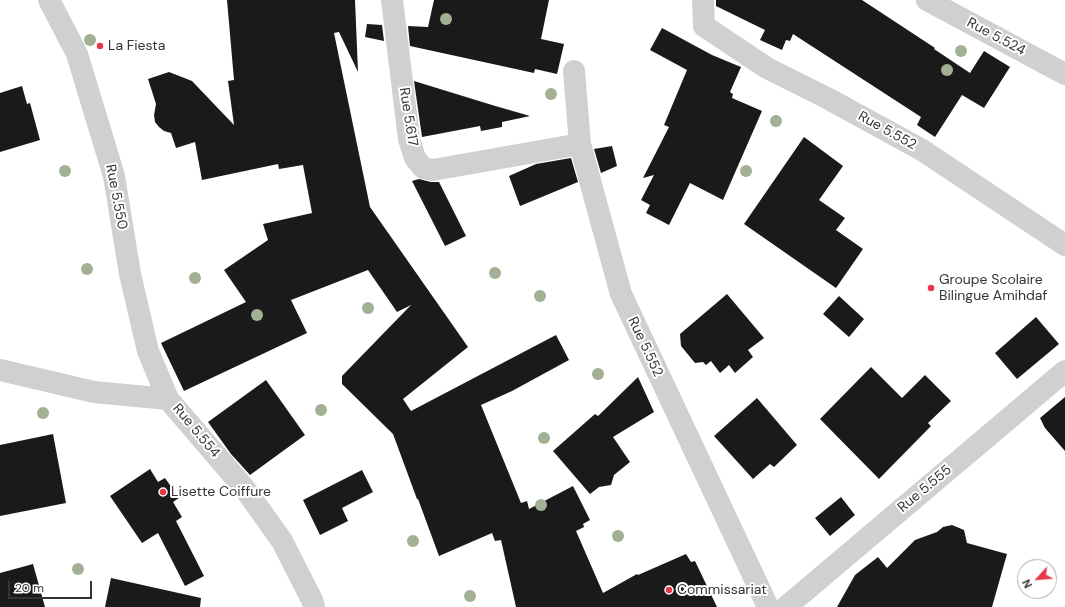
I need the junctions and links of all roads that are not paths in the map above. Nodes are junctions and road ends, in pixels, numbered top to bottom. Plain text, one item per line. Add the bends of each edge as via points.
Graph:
1 (49, 0) edge
2 (392, 0) edge
3 (703, 0) edge
4 (927, 0) edge
5 (574, 71) dead end
6 (1065, 74) edge
7 (580, 144) junction
8 (1065, 245) edge
9 (0, 370) edge
10 (1065, 371) edge
11 (168, 399) junction
12 (314, 607) edge
13 (768, 607) edge
14 (786, 607) edge

1 - 11 street, Rue 5.550 via 77,54 114,176 130,274 148,351
2 - 7 street, Rue 5.617 via 409,139 415,158 423,168 433,170
3 - 8 street, Rue 5.552 via 704,26 767,68 922,150
4 - 6 street, Rue 5.524
5 - 7 street, Rue 5.552
7 - 13 street, Rue 5.552 via 620,294
9 - 11 street, Rue 5.554 via 94,392
10 - 14 street, Rue 5.555
11 - 12 street, Rue 5.554 via 245,490 282,540

